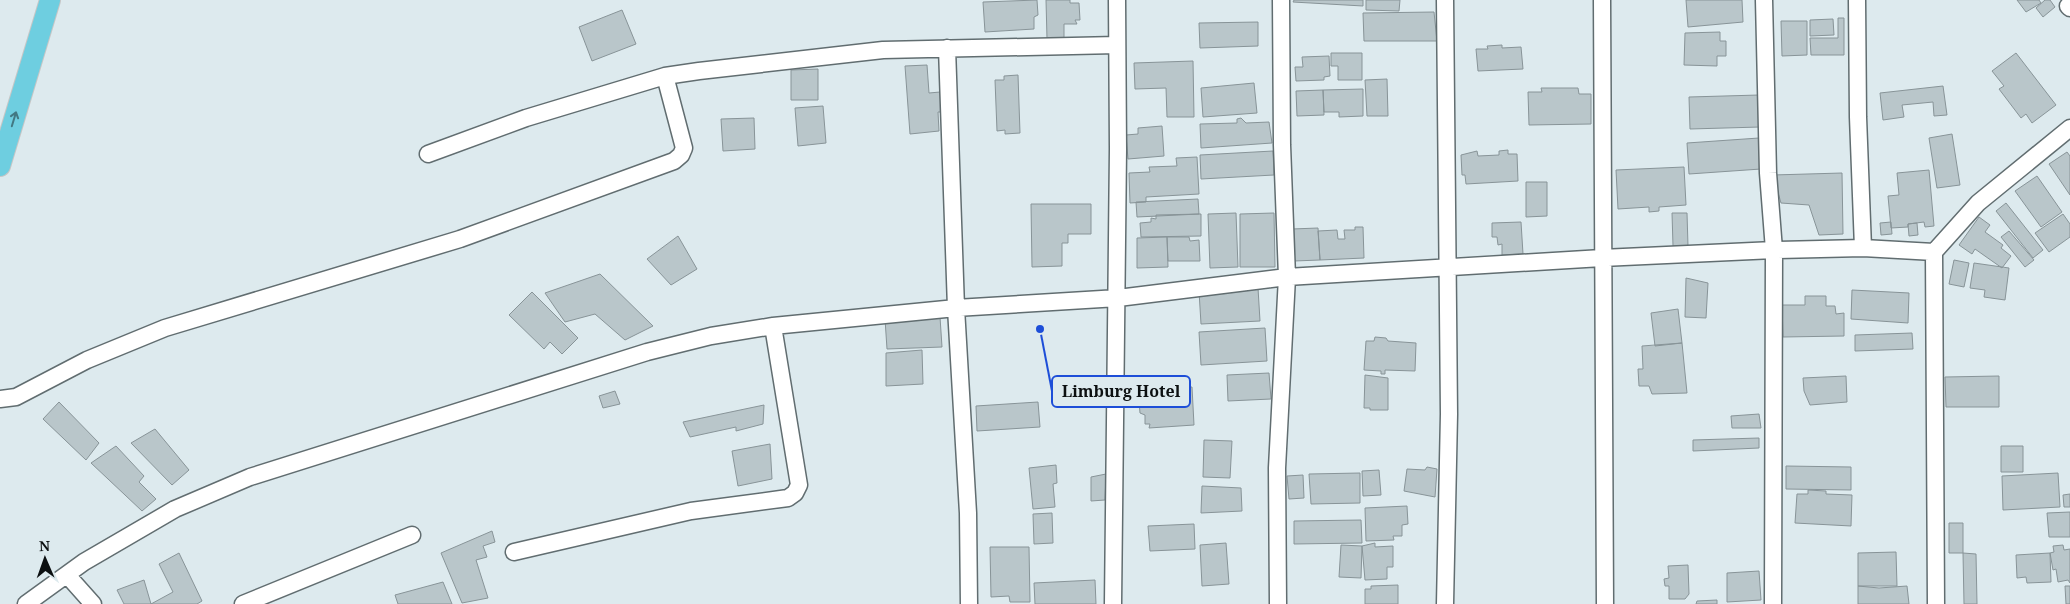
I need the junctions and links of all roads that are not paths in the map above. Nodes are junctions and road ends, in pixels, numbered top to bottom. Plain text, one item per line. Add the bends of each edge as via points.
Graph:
1 (50, 0) edge
2 (1117, 0) edge
3 (1281, 0) edge
4 (1445, 0) edge
5 (1602, 0) edge
6 (1764, 0) edge
7 (1857, 0) edge
8 (1117, 45) junction
9 (947, 48) junction
10 (665, 76) junction
11 (2070, 128) edge
12 (428, 154) dead end
13 (0, 166) edge
14 (1863, 248) junction
15 (1774, 250) junction
16 (1934, 252) junction
17 (1602, 258) junction
18 (1447, 266) junction
19 (1286, 277) junction
20 (1118, 298) junction
21 (956, 308) junction
22 (773, 326) junction
23 (0, 399) edge
24 (412, 535) dead end
25 (514, 552) dead end
26 (68, 576) junction
27 (26, 604) edge
28 (93, 604) edge
29 (243, 604) edge
30 (968, 604) edge
31 (1113, 604) edge
32 (1278, 604) edge
33 (1445, 604) edge
34 (1606, 604) edge
35 (1773, 604) edge
36 (1936, 604) edge

13 -> 1 main road
2 - 8 street
3 - 19 street
4 - 18 street
5 - 17 street
6 - 15 street via 1768,172
7 - 14 street
8 - 9 street
8 - 20 street
9 - 10 street via 882,50
9 - 21 street
10 - 12 street via 526,118
10 - 23 street via 684,148 674,161 460,239 165,328 88,360 16,397
11 - 16 street via 1978,203
14 - 15 street
14 - 16 street
15 - 17 street
15 - 35 street
16 - 36 street
17 - 18 street
17 - 34 street
18 - 19 street
18 - 33 street
19 - 20 street
19 - 32 street via 1277,468
20 - 21 street
20 - 31 street
21 - 22 street
21 - 30 street via 968,513
22 - 25 street via 799,485 795,493 788,498 691,511
22 - 26 street via 711,336 647,352 250,477 175,509 84,562
24 - 29 street
26 - 27 street
26 - 28 street

